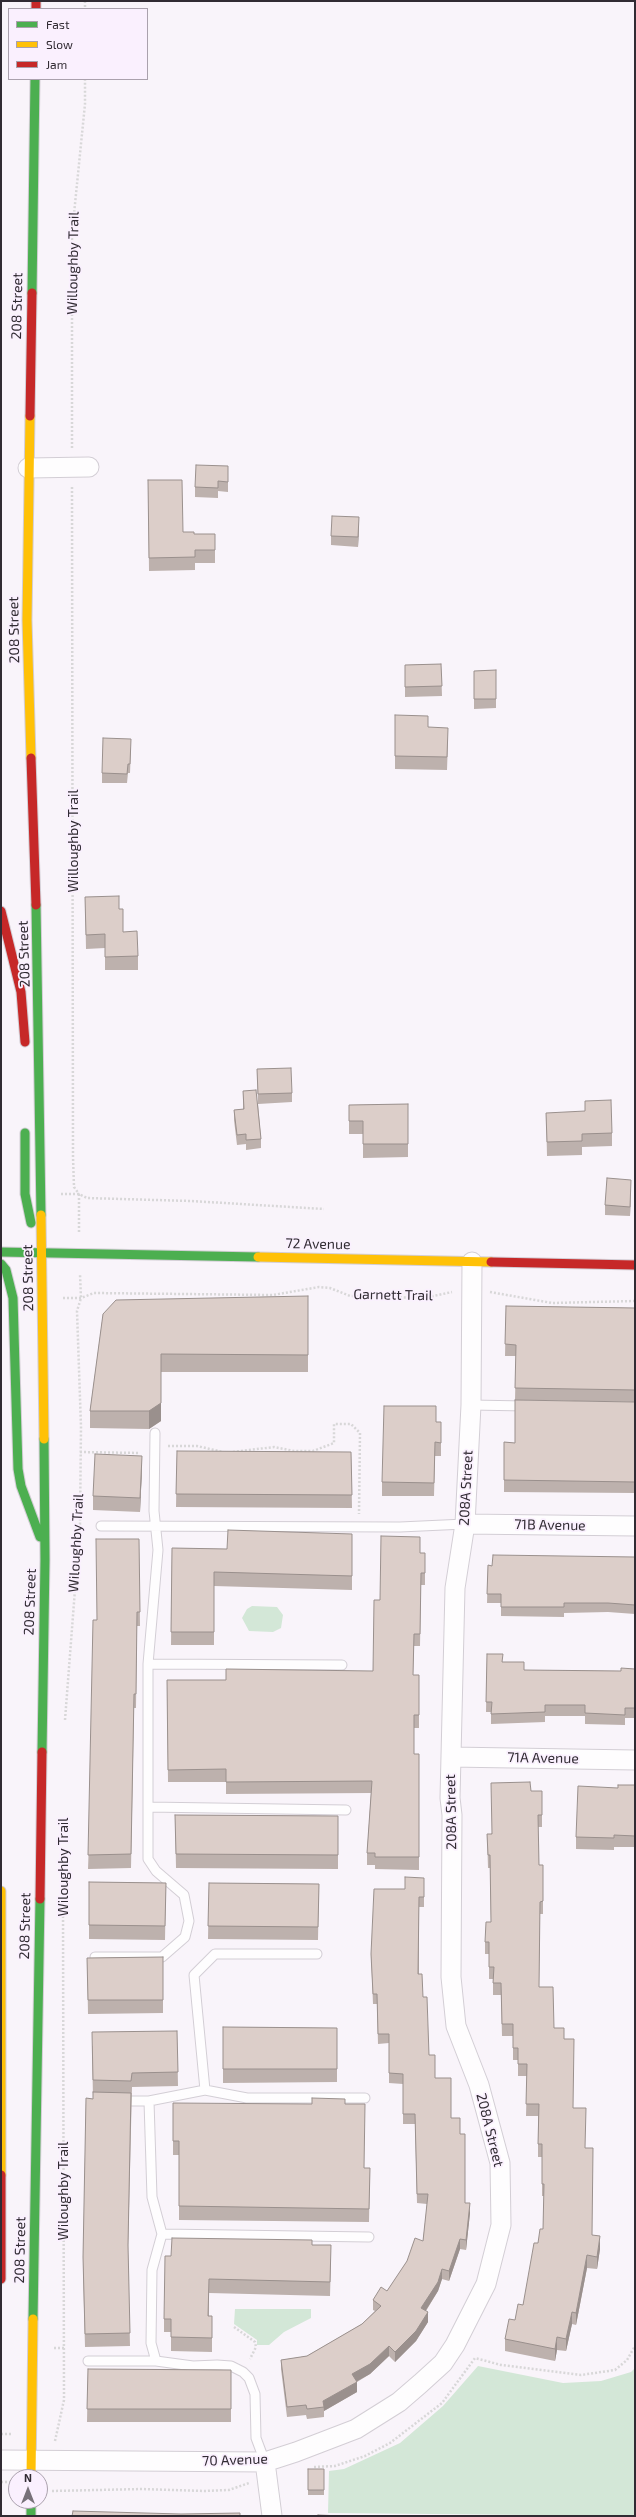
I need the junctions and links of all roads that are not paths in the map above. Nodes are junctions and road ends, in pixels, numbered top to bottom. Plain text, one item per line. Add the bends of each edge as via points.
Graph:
1 (34, 80) edge
2 (89, 467) dead end
3 (28, 468) junction
4 (1, 911) edge
5 (25, 1054) dead end
6 (25, 1124) dead end
7 (1, 1252) edge
8 (42, 1253) junction
9 (472, 1262) junction
10 (1, 1264) edge
11 (635, 1265) edge
12 (471, 1405) junction
13 (534, 1406) edge
14 (155, 1433) dead end
15 (465, 1524) junction
16 (101, 1526) dead end
17 (156, 1526) junction
18 (635, 1526) edge
19 (45, 1560) junction
20 (148, 1664) junction
21 (342, 1665) dead end
22 (451, 1757) junction
23 (635, 1760) edge
24 (148, 1807) junction
25 (346, 1810) dead end
26 (1, 1890) edge
27 (317, 1954) dead end
28 (95, 1957) edge
29 (205, 2090) junction
30 (365, 2098) dead end
31 (112, 2100) edge
32 (149, 2101) junction
33 (162, 2234) junction
34 (369, 2237) dead end
35 (1, 2279) edge
36 (455, 2345) joint
37 (88, 2361) dead end
38 (156, 2361) junction
39 (1, 2460) edge
40 (265, 2462) junction
41 (31, 2469) edge
42 (272, 2516) edge

1 - 3 main road, 208 Street
2 - 3 street
3 - 8 main road, 208 Street via 27,620 39,991
4 - 5 main road via 21,992
6 - 8 main road via 25,1194 32,1228
7 - 8 main road, 72 Avenue
8 - 9 main road, 72 Avenue
8 - 19 main road, 208 Street
9 - 11 main road, 72 Avenue
9 - 12 street, 208A Street
10 - 19 main road via 6,1270 13,1298 21,1486 38,1527
12 - 13 lane
12 - 15 street, 208A Street
14 - 17 lane
15 - 17 lane via 400,1527
15 - 18 street, 71B Avenue
15 - 22 street, 208A Street via 455,1588
16 - 17 lane
17 - 20 lane via 158,1550
19 - 41 main road, 208 Street
20 - 21 lane
20 - 24 lane
22 - 23 street, 71A Avenue
22 - 36 street, 208A Street via 451,1977 456,2026 478,2084 500,2163 501,2225 486,2284
24 - 25 lane
24 - 28 lane via 148,1859 184,1896 189,1921 185,1937 162,1957
26 - 35 main road, 208 Street
27 - 29 lane via 215,1954 194,1975
29 - 30 lane via 247,2098
29 - 32 lane
31 - 32 lane
32 - 33 lane via 152,2196
33 - 34 lane
33 - 38 lane via 152,2270 152,2343
36 - 40 street, 70 Avenue via 443,2363 399,2402 356,2429
37 - 38 lane
38 - 40 lane via 193,2366 231,2366 243,2372 249,2378 255,2394 256,2438
39 - 41 street, 70 Avenue
40 - 41 street, 70 Avenue
40 - 42 street

